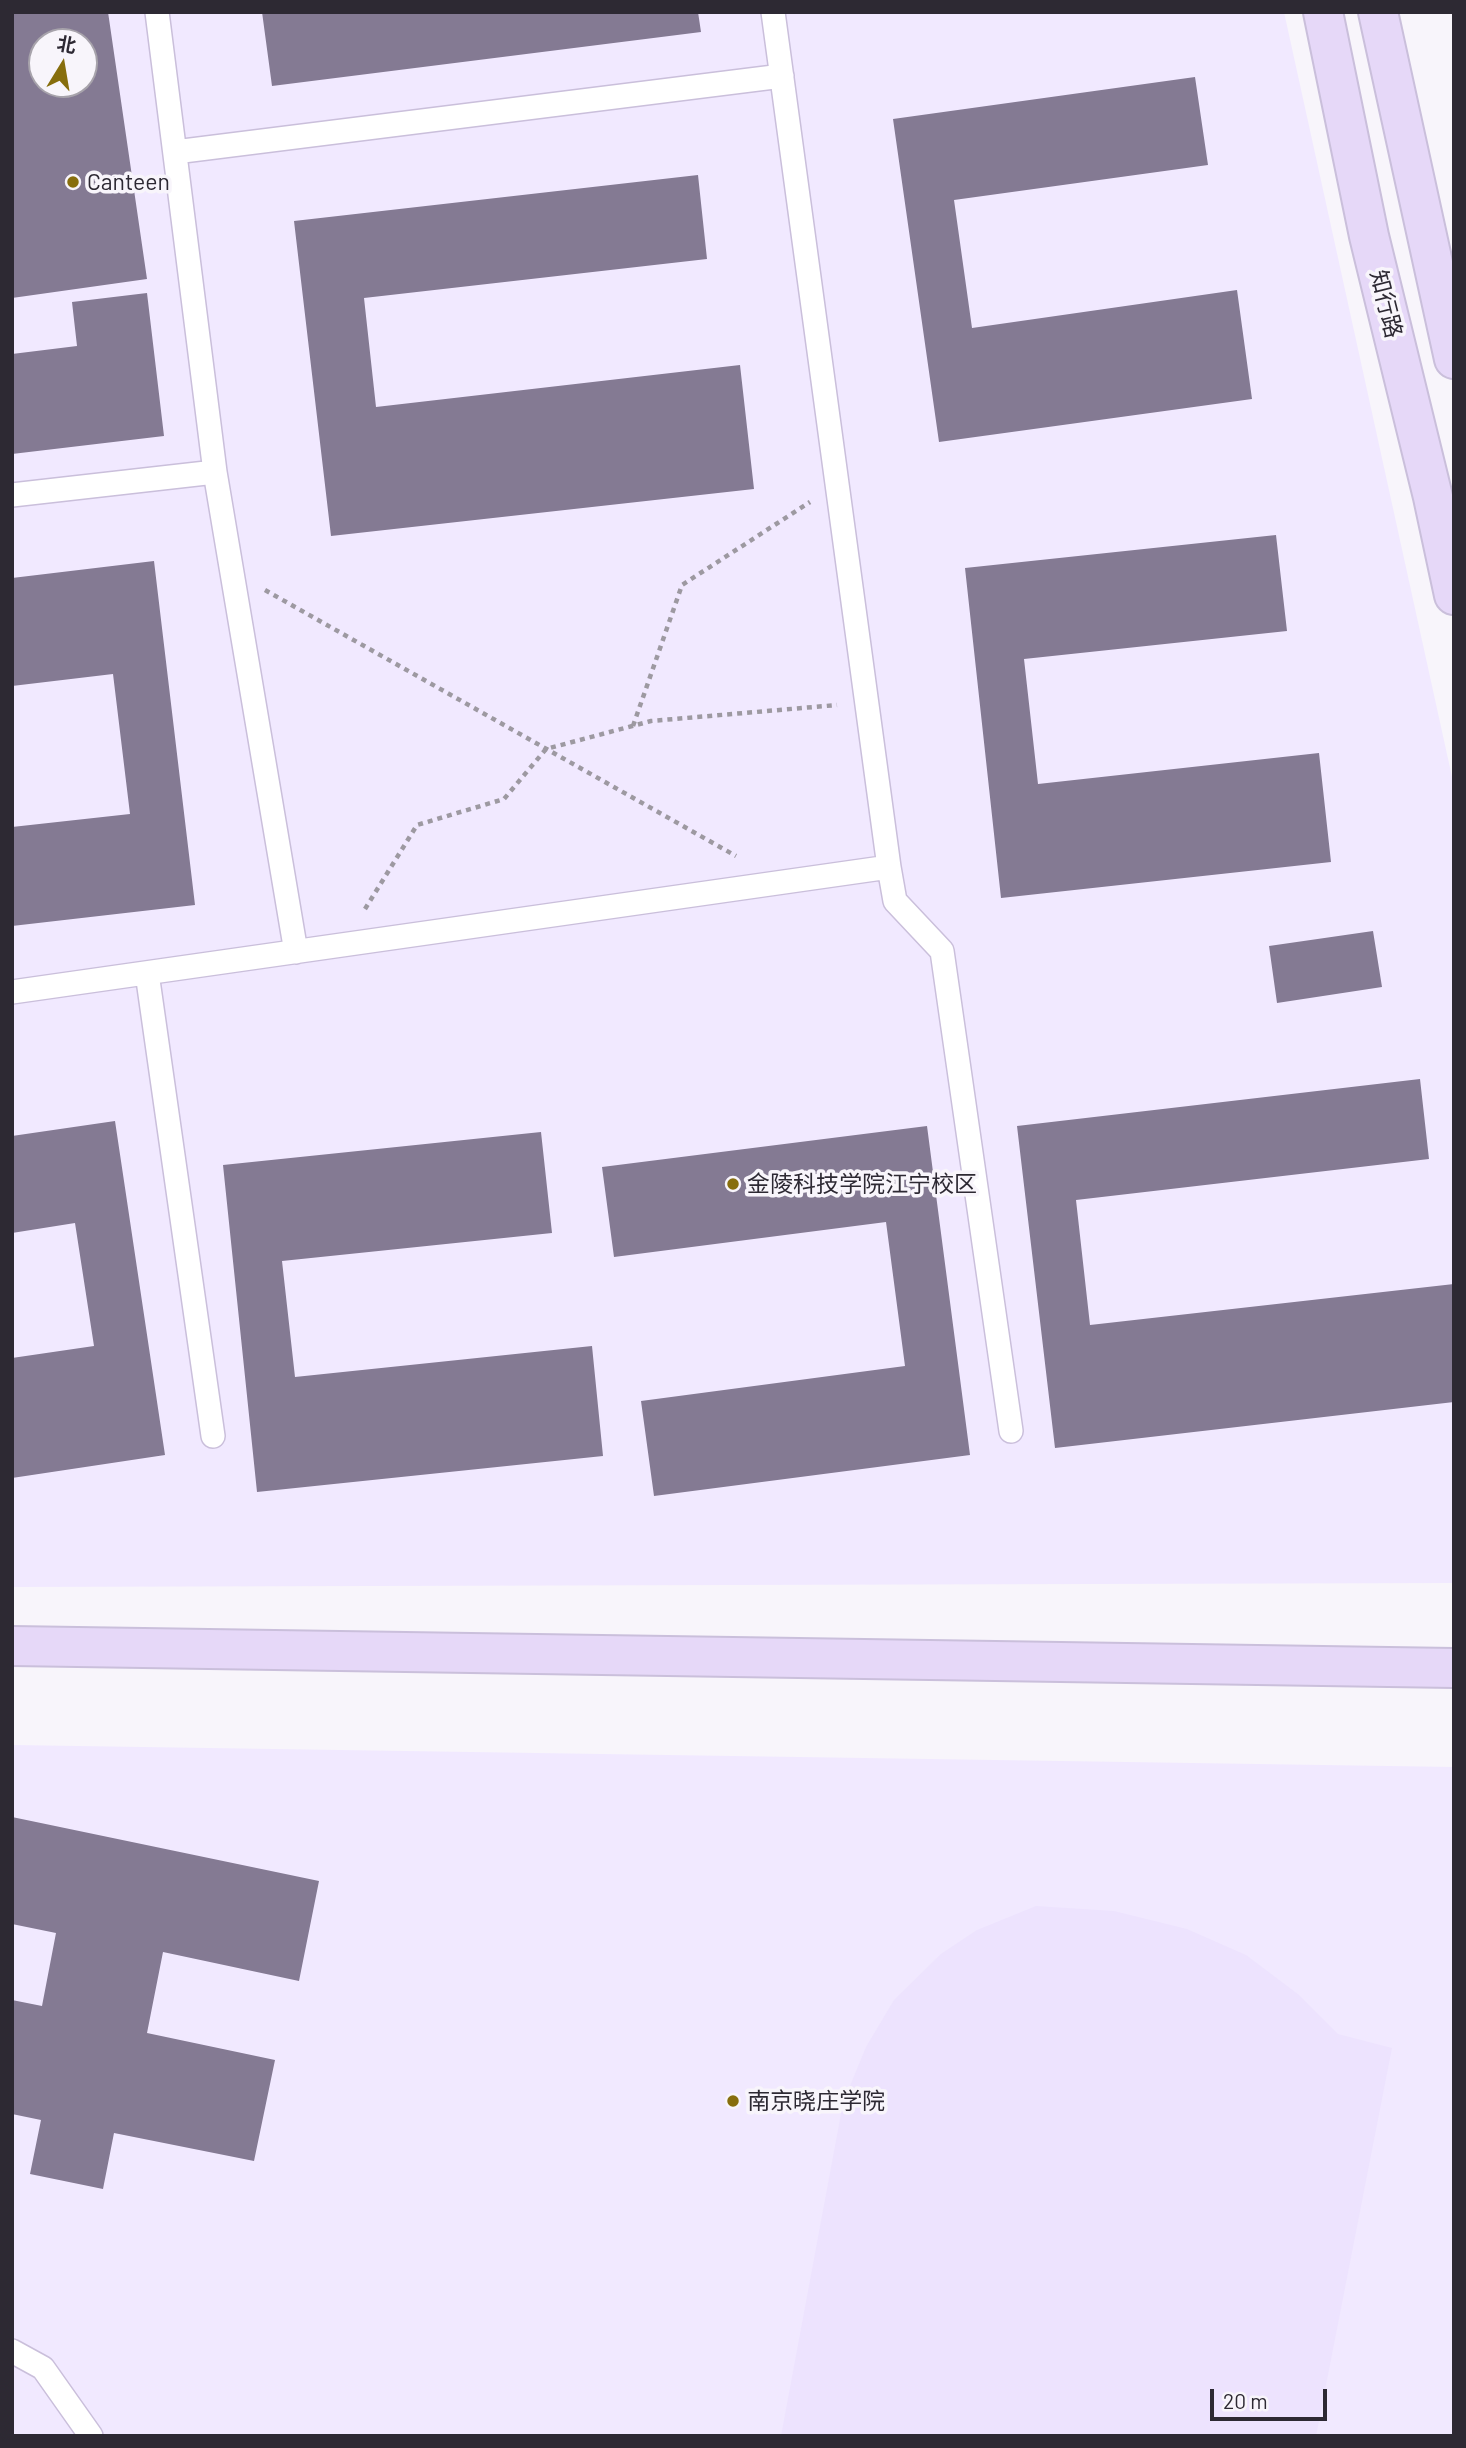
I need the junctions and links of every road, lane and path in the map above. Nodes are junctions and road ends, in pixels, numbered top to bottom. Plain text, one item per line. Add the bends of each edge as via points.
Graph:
1 (157, 12) edge
2 (773, 12) edge
3 (1323, 12) edge
4 (1378, 12) edge
5 (782, 76) junction
6 (175, 152) junction
7 (1454, 359) edge
8 (215, 472) junction
9 (837, 484) junction
10 (12, 495) edge
11 (231, 571) junction
12 (1454, 595) edge
13 (867, 702) junction
14 (633, 726) junction
15 (546, 749) junction
16 (889, 867) junction
17 (782, 882) junction
18 (354, 944) junction
19 (296, 952) junction
20 (147, 973) junction
21 (12, 992) edge
22 (1011, 1431) dead end
23 (213, 1437) dead end
24 (12, 1646) edge
25 (1454, 1668) edge
26 (12, 2351) edge
27 (91, 2436) edge

1 - 6 lane
2 - 5 lane
3 - 12 street, 知行路 via 1369,236
4 - 7 street
5 - 6 lane
5 - 9 lane
6 - 8 lane
8 - 10 lane
8 - 11 lane
9 - 13 lane
9 - 14 path via 682,585
11 - 15 path
11 - 19 lane
13 - 14 path
13 - 16 lane
14 - 15 path
15 - 17 path
15 - 18 path via 504,799 417,825 366,905
16 - 17 lane
16 - 22 lane via 895,901 942,951
17 - 18 lane
18 - 19 lane
19 - 20 lane
20 - 21 lane
20 - 23 lane
24 - 25 street
26 - 27 lane via 43,2368

